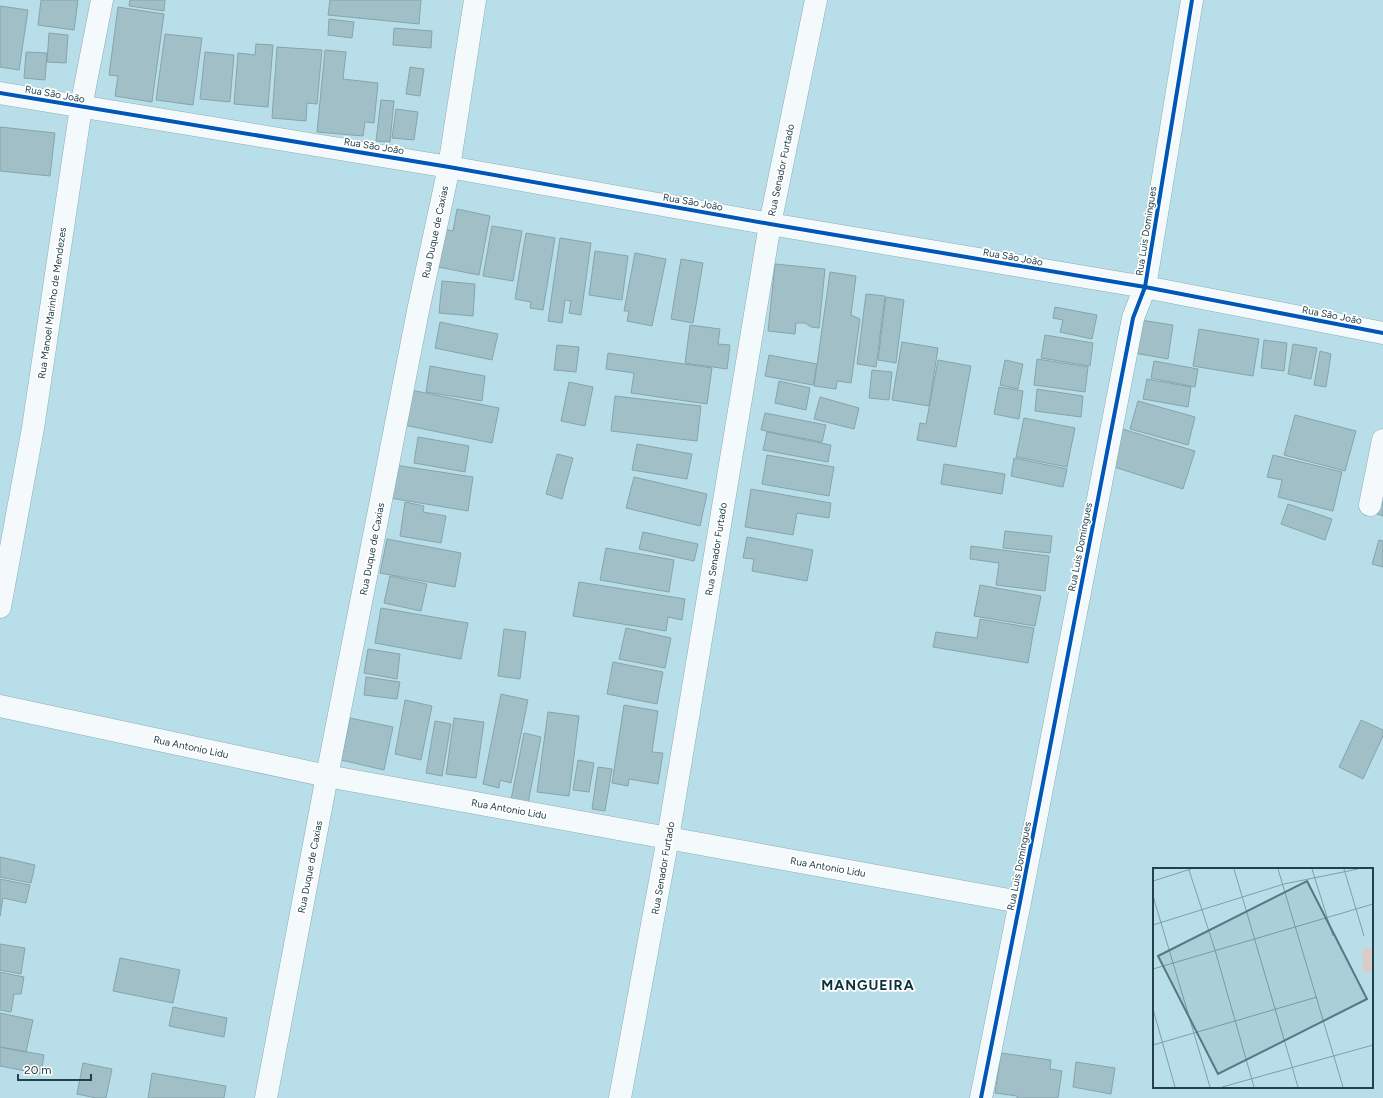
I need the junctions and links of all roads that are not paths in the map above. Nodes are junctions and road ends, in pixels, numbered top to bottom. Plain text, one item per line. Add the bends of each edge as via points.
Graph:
1 (102, 0) edge
2 (475, 0) edge
3 (816, 0) edge
4 (1192, 0) edge
5 (0, 93) edge
6 (81, 107) junction
7 (449, 167) junction
8 (770, 224) junction
9 (1145, 287) junction
10 (1383, 333) edge
11 (1383, 440) edge
12 (1370, 505) dead end
13 (0, 606) edge
14 (0, 706) edge
15 (327, 776) junction
16 (668, 838) junction
17 (1020, 902) junction
18 (266, 1098) edge
19 (620, 1098) edge
20 (981, 1098) edge

1 - 6 street, Rua Manoel Marinho de Mendezes
2 - 7 street, Rua Duque de Caxias
3 - 8 street, Rua Senador Furtado
4 - 9 street, Rua Luis Domingues
5 - 6 street, Rua São João
6 - 7 street, Rua São João
6 - 13 street, Rua Manoel Marinho de Mendezes via 34,428
7 - 8 street, Rua São João
7 - 15 street, Rua Duque de Caxias via 418,311
8 - 9 street, Rua São João
8 - 16 street, Rua Senador Furtado
9 - 10 street, Rua São João
9 - 17 street, Rua Luis Domingues via 1133,318
11 - 12 street
14 - 15 street, Rua Antonio Lidu
15 - 16 street, Rua Antonio Lidu
15 - 18 street, Rua Duque de Caxias
16 - 17 street, Rua Antonio Lidu
16 - 19 street, Rua Senador Furtado
17 - 20 street, Rua Luis Domingues

